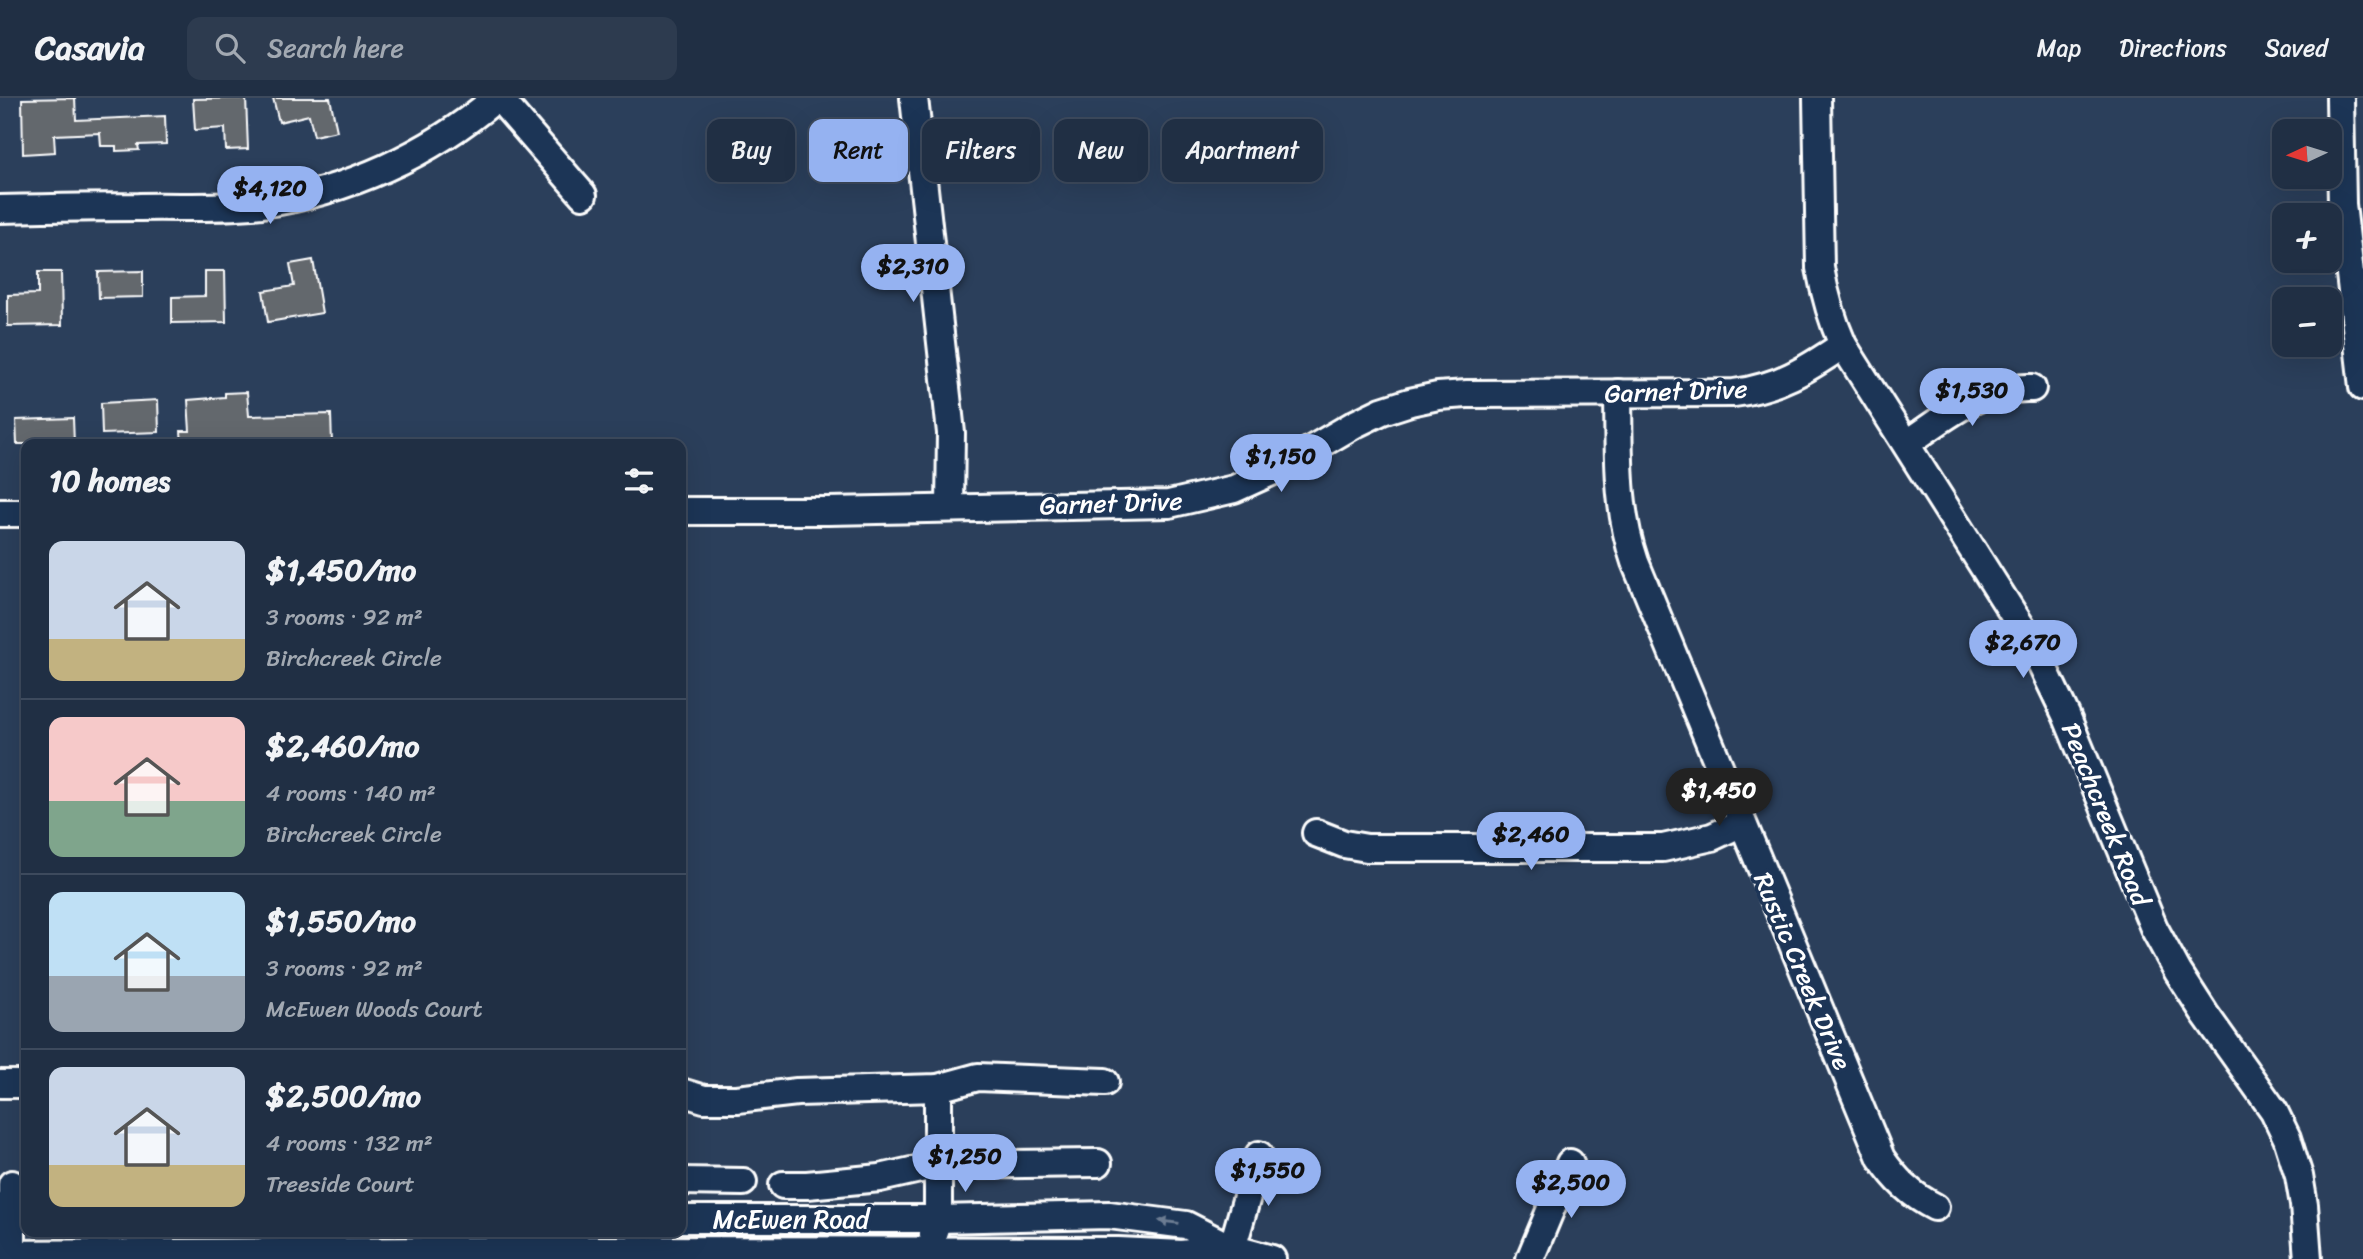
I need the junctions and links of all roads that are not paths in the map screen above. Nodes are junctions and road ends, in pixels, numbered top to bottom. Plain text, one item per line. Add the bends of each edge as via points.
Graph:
1 (498, 98) edge
2 (914, 98) edge
3 (1817, 98) edge
4 (2340, 98) edge
5 (583, 195) dead end
6 (0, 209) edge
7 (1843, 345) junction
8 (2363, 387) edge
9 (2032, 388) dead end
10 (1618, 393) junction
11 (1907, 443) junction
12 (950, 508) junction
13 (686, 511) edge
14 (0, 513) edge
15 (21, 513) edge
16 (1742, 823) junction
17 (1316, 833) dead end
18 (1105, 1082) dead end
19 (0, 1084) edge
20 (21, 1084) edge
21 (938, 1088) junction
22 (686, 1094) edge
23 (1259, 1155) dead end
24 (1098, 1163) dead end
25 (1570, 1163) dead end
26 (938, 1166) junction
27 (13, 1181) edge
28 (686, 1181) edge
29 (743, 1182) dead end
30 (783, 1185) dead end
31 (1935, 1207) dead end
32 (686, 1219) edge
33 (938, 1219) junction
34 (13, 1220) edge
35 (583, 1241) edge
36 (377, 1242) edge
37 (347, 1248) edge
38 (6, 1254) edge
39 (1230, 1254) edge
40 (663, 1255) edge
41 (927, 1255) edge
42 (83, 1256) edge
43 (153, 1256) edge
44 (243, 1256) edge
45 (1272, 1259) edge
46 (1530, 1259) edge
47 (2308, 1259) edge

1 - 5 street
1 - 6 street via 448,135 404,159 358,180 299,198 220,207
2 - 12 street via 950,421
3 - 7 street, Peachcreek Road via 1820,268
4 - 8 street via 2342,204
7 - 10 street, Garnet Drive via 1800,373 1756,390
7 - 11 street, Peachcreek Road
9 - 11 street via 1981,395
10 - 12 street, Garnet Drive via 1467,394 1410,402 1355,424 1234,489 1168,504
10 - 16 street, Rustic Creek Drive via 1619,488 1629,546
11 - 47 street, Peachcreek Road via 2031,642 2178,972 2283,1129 2299,1176
12 - 13 street, Garnet Drive
14 - 15 street
16 - 17 street via 1712,837 1664,848 1367,848
16 - 31 street, Rustic Creek Drive via 1881,1158 1906,1189
18 - 21 street via 978,1077
19 - 20 street
21 - 22 street via 704,1099
21 - 26 street
23 - 39 street
24 - 26 street
25 - 46 street
26 - 30 street via 880,1178
26 - 33 street
27 - 34 street
28 - 29 street
32 - 33 street, McEwen Road
39 -> 33 street, McEwen Road via 1186,1225 1108,1215
33 - 41 street
34 - 38 street
35 - 36 street, McEwen Road
35 - 40 street, McEwen Road
36 - 37 street, McEwen Road
37 - 44 street, McEwen Road
38 - 42 street, McEwen Road
39 - 41 street, McEwen Road
39 - 45 street, McEwen Road
40 - 41 street, McEwen Road
42 - 43 street, McEwen Road
43 - 44 street, McEwen Road

